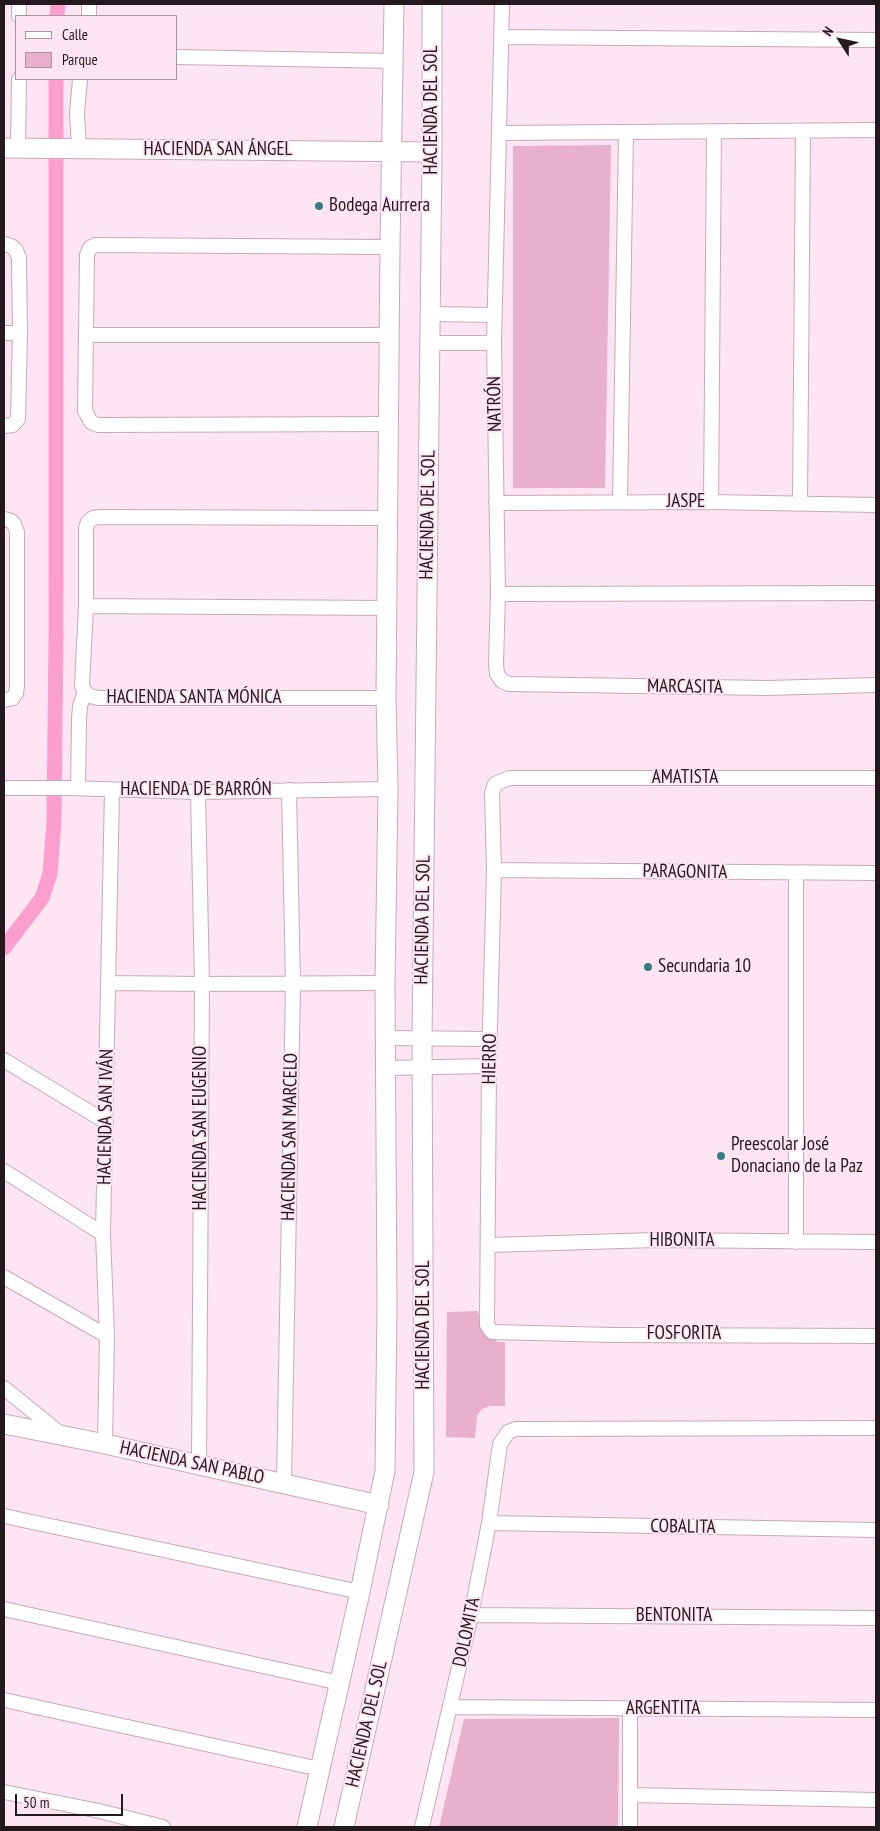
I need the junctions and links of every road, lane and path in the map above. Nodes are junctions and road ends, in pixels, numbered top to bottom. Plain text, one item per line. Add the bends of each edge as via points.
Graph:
1 (394, 4) edge
2 (432, 4) edge
3 (502, 4) edge
4 (502, 37) junction
5 (876, 40) edge
6 (178, 57) edge
7 (394, 61) junction
8 (19, 80) edge
9 (80, 80) edge
10 (876, 130) edge
11 (803, 131) junction
12 (626, 132) junction
13 (714, 132) junction
14 (499, 133) junction
15 (16, 148) edge
16 (74, 149) junction
17 (392, 151) junction
18 (432, 152) junction
19 (10, 247) edge
20 (390, 247) junction
21 (430, 314) junction
22 (496, 315) junction
23 (4, 333) edge
24 (20, 333) junction
25 (390, 335) junction
26 (87, 336) junction
27 (494, 343) junction
28 (430, 344) junction
29 (389, 424) junction
30 (8, 426) edge
31 (620, 502) junction
32 (711, 502) junction
33 (496, 503) junction
34 (800, 503) junction
35 (876, 505) edge
36 (388, 518) junction
37 (7, 520) edge
38 (876, 593) edge
39 (498, 594) junction
40 (86, 606) junction
41 (10, 607) edge
42 (387, 608) junction
43 (497, 674) joint
44 (876, 685) edge
45 (84, 692) junction
46 (386, 698) junction
47 (8, 699) edge
48 (876, 778) edge
49 (495, 784) joint
50 (4, 788) edge
51 (73, 788) junction
52 (388, 789) junction
53 (112, 790) junction
54 (290, 790) junction
55 (198, 792) junction
56 (494, 870) junction
57 (796, 873) junction
58 (876, 873) edge
59 (385, 982) junction
60 (108, 983) junction
61 (202, 984) junction
62 (293, 984) junction
63 (387, 1038) junction
64 (422, 1039) junction
65 (490, 1039) junction
66 (5, 1063) edge
67 (489, 1066) junction
68 (423, 1067) junction
69 (386, 1068) junction
70 (106, 1122) junction
71 (4, 1171) edge
72 (103, 1234) junction
73 (796, 1242) junction
74 (876, 1242) edge
75 (489, 1245) junction
76 (4, 1277) edge
77 (492, 1332) joint
78 (107, 1336) junction
79 (876, 1336) edge
80 (4, 1388) edge
81 (4, 1424) edge
82 (876, 1428) edge
83 (63, 1436) junction
84 (105, 1444) junction
85 (199, 1465) junction
86 (284, 1483) junction
87 (379, 1505) junction
88 (4, 1516) edge
89 (489, 1523) junction
90 (876, 1530) edge
91 (360, 1592) junction
92 (4, 1609) edge
93 (471, 1615) junction
94 (876, 1618) edge
95 (340, 1683) junction
96 (4, 1700) edge
97 (450, 1707) junction
98 (630, 1709) junction
99 (876, 1710) edge
100 (320, 1769) junction
101 (4, 1792) edge
102 (630, 1794) junction
103 (876, 1800) edge
104 (163, 1827) edge
105 (307, 1827) edge
106 (344, 1827) edge
107 (422, 1827) edge
108 (630, 1827) edge

1 - 7 street, HACIENDA DEL SOL
2 - 18 street, HACIENDA DEL SOL
3 - 4 street, NATRÓN
4 - 5 street
4 - 14 street, NATRÓN
6 - 7 street
7 - 17 street, HACIENDA DEL SOL
8 - 15 street
9 - 16 street
10 - 11 street
11 - 13 street
11 - 34 street
12 - 13 street
12 - 14 street
12 - 31 street
13 - 32 street
14 - 22 street, NATRÓN
15 - 16 street, HACIENDA SAN ÁNGEL
16 - 17 street, HACIENDA SAN ÁNGEL
17 - 18 street, HACIENDA SAN ÁNGEL
17 - 20 street, HACIENDA DEL SOL
18 - 21 street, HACIENDA DEL SOL
19 - 24 street via 19,258
20 - 25 street, HACIENDA DEL SOL
20 - 26 street via 96,246 89,250
21 - 22 street
21 - 28 street, HACIENDA DEL SOL
22 - 27 street, NATRÓN
23 - 24 street
24 - 30 street via 18,419
25 - 26 street
25 - 29 street, HACIENDA DEL SOL
26 - 29 street via 85,411 91,422 98,425
27 - 28 street
27 - 33 street, NATRÓN
28 - 64 street, HACIENDA DEL SOL
29 - 36 street, HACIENDA DEL SOL
31 - 32 street, JASPE
31 - 33 street, JASPE
32 - 34 street, JASPE
33 - 39 street, NATRÓN
34 - 35 street, JASPE
36 - 40 street, HACIENDA SANTA MÓNICA via 93,518 86,528
36 - 42 street, HACIENDA DEL SOL
37 - 41 street via 14,524 17,532
38 - 39 street
39 - 43 street, NATRÓN
40 - 42 street
40 - 45 street, HACIENDA SANTA MÓNICA
41 - 47 street via 18,686 16,693
42 - 46 street, HACIENDA DEL SOL
43 - 44 street, MARCASITA via 509,684 767,688
45 - 46 street, HACIENDA SANTA MÓNICA via 98,698
45 - 51 street
46 - 52 street, HACIENDA DEL SOL
48 - 49 street, AMATISTA via 509,778
49 - 56 street, HIERRO via 492,793
50 - 51 street, HACIENDA DE BARRÓN
51 - 53 street, HACIENDA DE BARRÓN
52 - 54 street, HACIENDA DE BARRÓN
52 - 59 street, HACIENDA DEL SOL
53 - 55 street, HACIENDA DE BARRÓN
53 - 60 street, HACIENDA SAN IVÁN
54 - 55 street, HACIENDA DE BARRÓN
54 - 62 street, HACIENDA SAN MARCELO
55 - 61 street, HACIENDA SAN EUGENIO
56 - 57 street, PARAGONITA
56 - 65 street, HIERRO
57 - 58 street, PARAGONITA
57 - 73 street
59 - 62 street
59 - 63 street, HACIENDA DEL SOL
60 - 61 street
60 - 70 street, HACIENDA SAN IVÁN
61 - 62 street
61 - 85 street, HACIENDA SAN EUGENIO
62 - 86 street, HACIENDA SAN MARCELO
63 - 64 street
63 - 69 street, HACIENDA DEL SOL
64 - 65 street
64 - 68 street, HACIENDA DEL SOL
65 - 67 street, HIERRO
66 - 70 street
67 - 68 street
67 - 75 street, HIERRO
68 - 69 street
68 - 106 street, HACIENDA DEL SOL via 424,1472
69 - 87 street, HACIENDA DEL SOL via 385,1451
70 - 72 street, HACIENDA SAN IVÁN
71 - 72 street
72 - 78 street, HACIENDA SAN IVÁN
73 - 74 street, HIBONITA
73 - 75 street, HIBONITA via 655,1240
75 - 77 street, HIERRO via 487,1325
76 - 78 street
77 - 79 street, FOSFORITA
78 - 84 street, HACIENDA SAN IVÁN
80 - 83 street
81 - 83 street, HACIENDA SAN PABLO
82 - 89 street, DOLOMITA via 516,1429 504,1435 500,1444
83 - 84 street, HACIENDA SAN PABLO
84 - 85 street, HACIENDA SAN PABLO
85 - 86 street, HACIENDA SAN PABLO
86 - 87 street, HACIENDA SAN PABLO
87 - 91 street, HACIENDA DEL SOL
88 - 91 street
89 - 90 street, COBALITA
89 - 93 street, DOLOMITA
91 - 95 street, HACIENDA DEL SOL
92 - 95 street
93 - 94 street, BENTONITA
93 - 97 street, DOLOMITA
95 - 100 street, HACIENDA DEL SOL
96 - 100 street
97 - 98 street, ARGENTITA
97 - 107 street, DOLOMITA
98 - 99 street, ARGENTITA
98 - 102 street
100 - 105 street, HACIENDA DEL SOL
101 - 104 street
102 - 103 street
102 - 108 street

